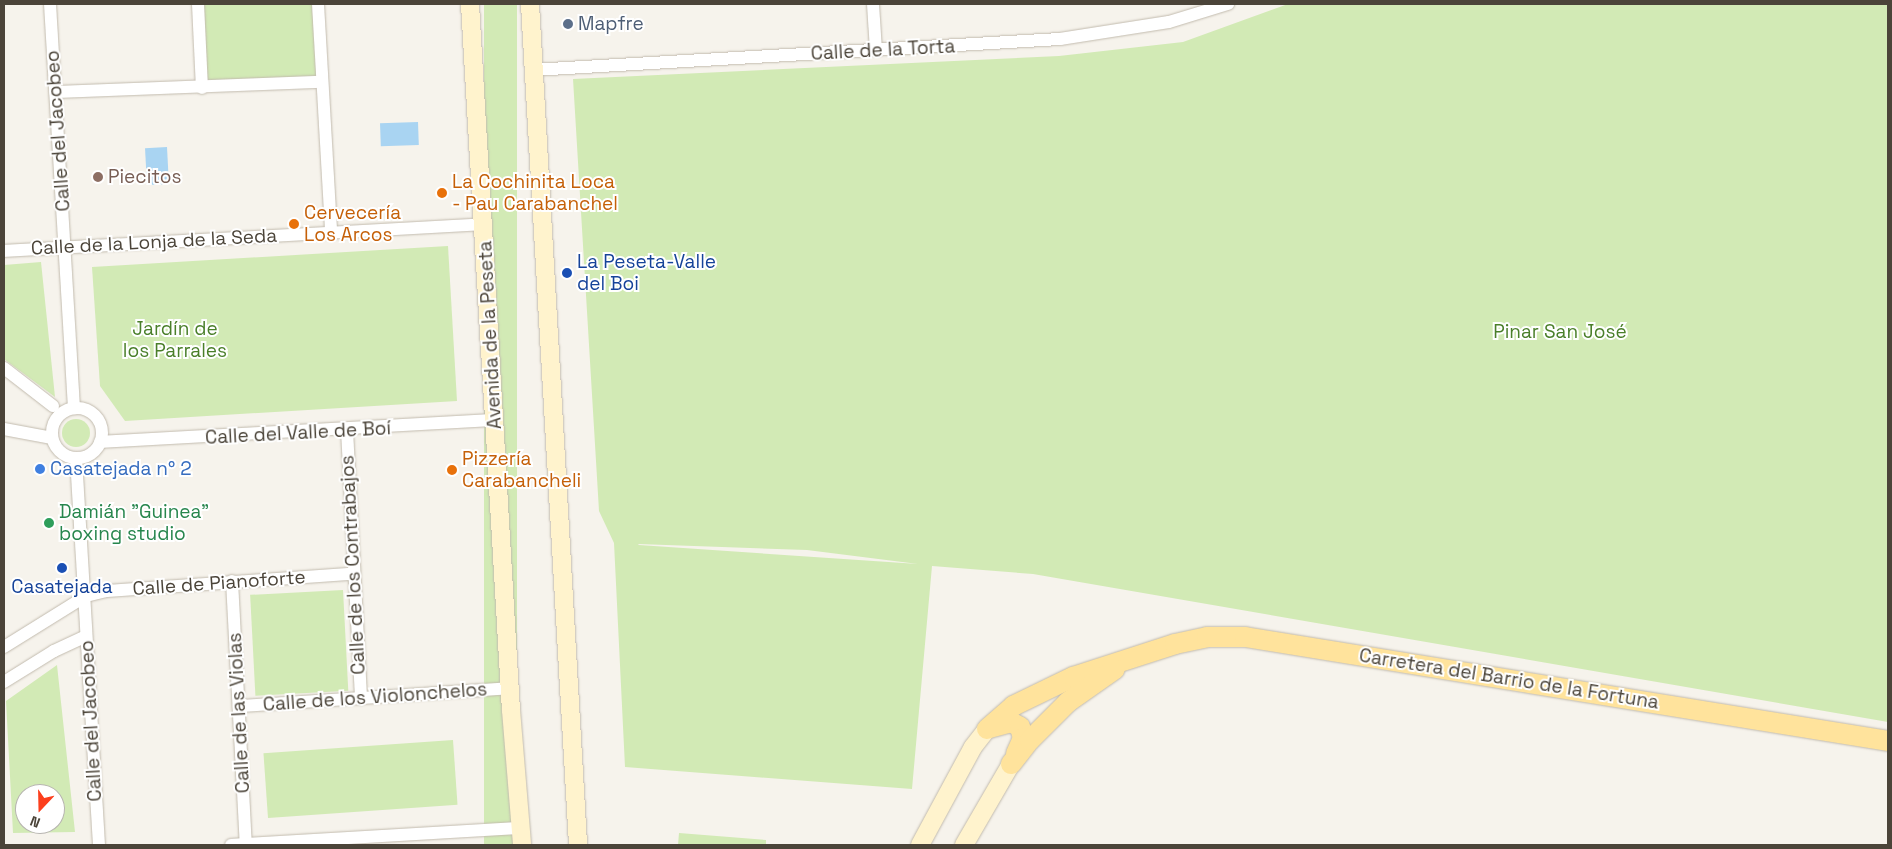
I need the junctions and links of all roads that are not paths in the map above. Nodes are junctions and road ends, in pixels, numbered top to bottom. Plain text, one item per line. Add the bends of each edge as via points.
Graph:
1 (50, 4) edge
2 (198, 4) edge
3 (318, 4) edge
4 (470, 4) edge
5 (530, 4) edge
6 (873, 4) edge
7 (1228, 4) edge
8 (876, 50) junction
9 (533, 70) junction
10 (322, 82) junction
11 (202, 88) junction
12 (56, 92) junction
13 (483, 224) junction
14 (331, 231) junction
15 (65, 247) junction
16 (4, 251) edge
17 (4, 368) edge
18 (53, 406) dead end
19 (74, 408) junction
20 (495, 420) junction
21 (4, 429) edge
22 (347, 430) junction
23 (52, 438) junction
24 (100, 442) junction
25 (76, 458) junction
26 (352, 574) junction
27 (232, 581) junction
28 (86, 596) junction
29 (86, 636) junction
30 (4, 647) edge
31 (1131, 657) junction
32 (4, 682) edge
33 (510, 688) junction
34 (361, 699) junction
35 (240, 706) junction
36 (987, 729) junction
37 (1888, 741) edge
38 (1011, 764) junction
39 (522, 837) edge
40 (99, 845) edge
41 (231, 845) edge
42 (246, 845) edge
43 (578, 845) edge
44 (920, 845) edge
45 (964, 845) edge

1 - 12 street, Calle del Jacobeo
2 - 11 street
3 - 10 street
4 - 13 street, Avenida de la Peseta
5 - 9 street
6 - 8 street
7 - 8 street, Calle de la Torta via 1169,22 1060,39
8 - 9 street, Calle de la Torta
9 - 43 street
10 - 11 street
10 - 14 street
11 - 12 street
12 - 15 street, Calle del Jacobeo
13 - 14 street, Calle de la Lonja de la Seda
13 - 20 street, Avenida de la Peseta
14 - 15 street, Calle de la Lonja de la Seda
15 - 16 street, Calle de la Lonja de la Seda
15 - 19 street, Calle del Jacobeo
17 - 18 street
19 - 23 street via 62,412 55,421
19 - 24 street via 90,412 97,418 101,425
20 - 22 street, Calle del Valle de Boí
20 - 33 street, Avenida de la Peseta
21 - 23 street
22 - 24 street, Calle del Valle de Boí
22 - 26 street, Calle de los Contrabajos
23 - 25 street via 63,455
24 - 25 street via 91,454
25 - 28 street, Calle del Jacobeo
26 - 27 street, Calle de Pianoforte
26 - 34 street, Calle de los Contrabajos
27 - 28 street, Calle de Pianoforte via 106,591
27 - 35 street, Calle de las Violas
28 - 29 street, Calle del Jacobeo
28 - 30 street, Calle de Pianoforte
29 - 32 street via 54,651
29 - 40 street, Calle del Jacobeo
31 - 36 main road, Carretera del Barrio de la Fortuna via 1073,677 1014,706
31 - 37 main road, Carretera del Barrio de la Fortuna via 1207,637 1246,636
31 - 38 main road, Carretera del Barrio de la Fortuna via 1068,702
33 - 34 street, Calle de los Violonchelos
33 - 39 street, Avenida de la Peseta
34 - 35 street, Calle de los Violonchelos
35 - 42 street, Calle de las Violas
36 - 38 main road, Carretera del Barrio de la Fortuna via 1011,722 1020,727 1023,738
36 - 44 street, Carretera del Barrio de la Fortuna via 973,747
38 - 45 street, Carretera del Barrio de la Fortuna
39 - 42 street
41 - 42 street

